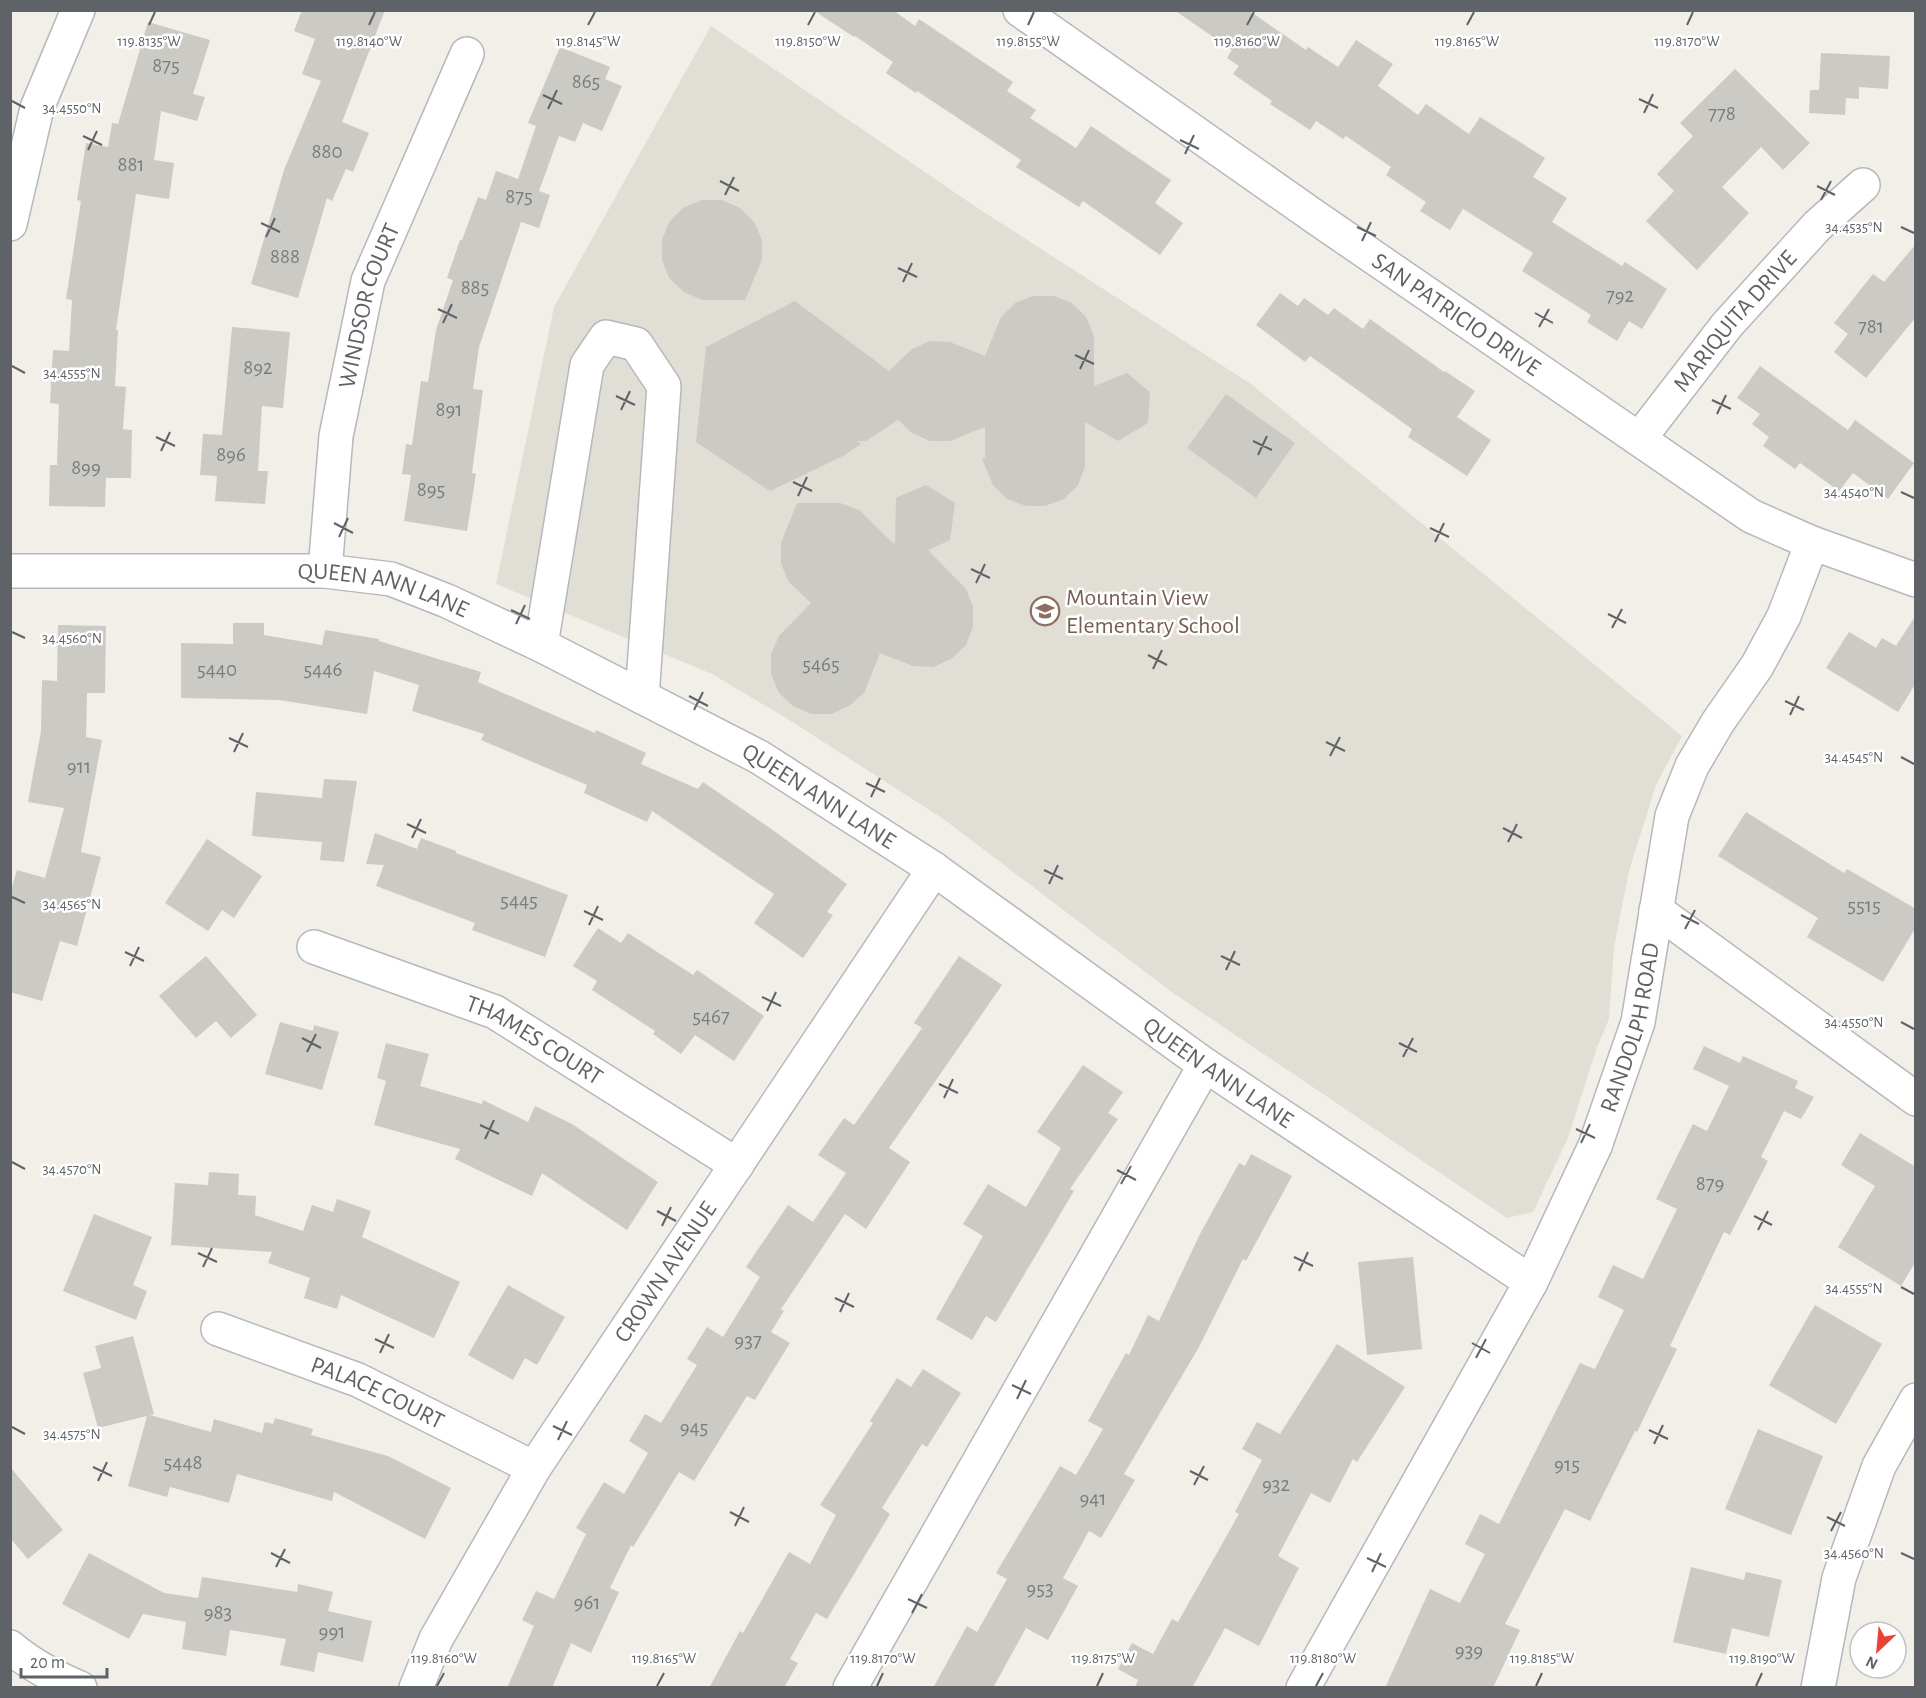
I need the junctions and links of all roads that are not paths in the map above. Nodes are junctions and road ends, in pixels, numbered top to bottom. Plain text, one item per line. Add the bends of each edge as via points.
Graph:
1 (78, 10) edge
2 (1020, 10) edge
3 (467, 54) dead end
4 (24, 104) edge
5 (1863, 185) dead end
6 (10, 224) edge
7 (1639, 439) junction
8 (1812, 543) junction
9 (10, 571) edge
10 (325, 571) junction
11 (1916, 580) edge
12 (541, 645) junction
13 (642, 697) junction
14 (934, 869) junction
15 (1656, 910) junction
16 (314, 947) dead end
17 (1205, 1065) junction
18 (1916, 1099) edge
19 (737, 1164) junction
20 (1531, 1282) junction
21 (218, 1329) dead end
22 (1916, 1400) edge
23 (534, 1468) junction
24 (10, 1647) edge
25 (80, 1688) edge
26 (416, 1688) edge
27 (850, 1688) edge
28 (1303, 1688) edge
29 (1818, 1688) edge

1 - 4 street
2 - 7 street, SAN PATRICIO DRIVE
3 - 10 street, WINDSOR COURT via 368,281 336,436
4 - 6 street
5 - 7 street, MARIQUITA DRIVE via 1816,226 1734,316
7 - 8 street, SAN PATRICIO DRIVE via 1751,516
8 - 11 street, SAN PATRICIO DRIVE
8 - 15 street, RANDOLPH ROAD via 1784,616 1692,766 1672,816
9 - 10 street, QUEEN ANN LANE
10 - 12 street, QUEEN ANN LANE via 391,579
12 - 13 street, QUEEN ANN LANE
12 - 13 street via 587,365 606,337 636,344 664,386
13 - 14 street, QUEEN ANN LANE via 759,757
14 - 17 street, QUEEN ANN LANE
14 - 19 street, CROWN AVENUE
15 - 18 street
15 - 20 street, RANDOLPH ROAD via 1638,1022 1595,1146
16 - 19 street, THAMES COURT via 495,1012
17 - 20 street, QUEEN ANN LANE
17 - 27 street
19 - 23 street, CROWN AVENUE
20 - 28 street, RANDOLPH ROAD
21 - 23 street, PALACE COURT via 358,1380
22 - 29 street via 1879,1466 1839,1578
23 - 26 street, CROWN AVENUE via 436,1638
24 - 25 street

